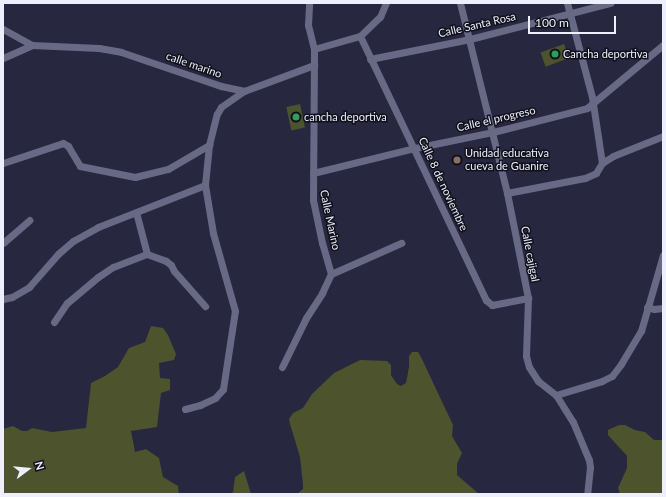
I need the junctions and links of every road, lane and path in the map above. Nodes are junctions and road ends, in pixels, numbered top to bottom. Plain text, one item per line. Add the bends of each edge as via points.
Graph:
1 (309, 3) edge
2 (386, 3) edge
3 (460, 3) edge
4 (567, 3) edge
5 (610, 3) edge
6 (570, 14) junction
7 (3, 29) edge
8 (360, 36) junction
9 (470, 39) junction
10 (32, 45) junction
11 (663, 45) edge
12 (314, 49) junction
13 (3, 58) edge
14 (370, 59) junction
15 (314, 65) junction
16 (244, 91) junction
17 (593, 102) junction
18 (493, 132) junction
19 (663, 136) edge
20 (209, 145) junction
21 (414, 148) junction
22 (3, 163) edge
23 (602, 163) junction
24 (313, 173) junction
25 (205, 185) junction
26 (507, 193) junction
27 (136, 212) junction
28 (29, 220) dead end
29 (3, 243) edge
30 (401, 243) dead end
31 (147, 254) junction
32 (663, 255) edge
33 (331, 274) junction
34 (528, 298) junction
35 (3, 299) edge
36 (205, 306) dead end
37 (647, 307) junction
38 (663, 308) edge
39 (54, 322) dead end
40 (282, 368) dead end
41 (556, 395) junction
42 (185, 409) dead end
43 (587, 494) edge

1 - 12 street via 308,25
2 - 8 street via 380,17
3 - 9 street, Calle cajigal
4 - 6 street
5 - 6 street, Calle Santa Rosa
6 - 9 street, Calle Santa Rosa
6 - 17 street
7 - 10 street
8 - 12 street
8 - 14 street, Calle 8 de noviembre
9 - 14 street, Calle Santa Rosa
9 - 18 street, Calle cajigal
10 - 13 street, calle marino
10 - 16 street, calle marino via 99,48 121,52 221,86
11 - 17 street, Calle el progreso
12 - 15 street
14 - 21 street, Calle 8 de noviembre
15 - 16 street
15 - 24 street, Calle Marino
16 - 20 street via 218,110
17 - 18 street, Calle el progreso via 587,108
17 - 23 street
18 - 21 street, Calle el progreso
18 - 26 street, Calle cajigal
19 - 23 street
20 - 22 street via 168,169 135,177 80,166 68,146 63,143
20 - 25 street
21 - 24 street, Calle el progreso
21 - 34 street, Calle 8 de noviembre via 486,300 492,305
23 - 26 street via 596,172 585,178
24 - 33 street, Calle Marino via 313,200
25 - 27 street
25 - 42 street via 213,233 235,311 235,323 223,389 215,398
26 - 34 street, Calle cajigal
27 - 31 street
27 - 35 street via 98,227 73,241 29,287
28 - 29 street
30 - 33 street
31 - 36 street via 171,265
31 - 39 street via 113,267 98,277 67,303
32 - 37 street
33 - 40 street
34 - 41 street, Calle cajigal via 526,356 529,367 538,381
37 - 38 street
37 - 41 street via 641,331 612,376
41 - 43 street, Calle cajigal via 573,422 589,460

